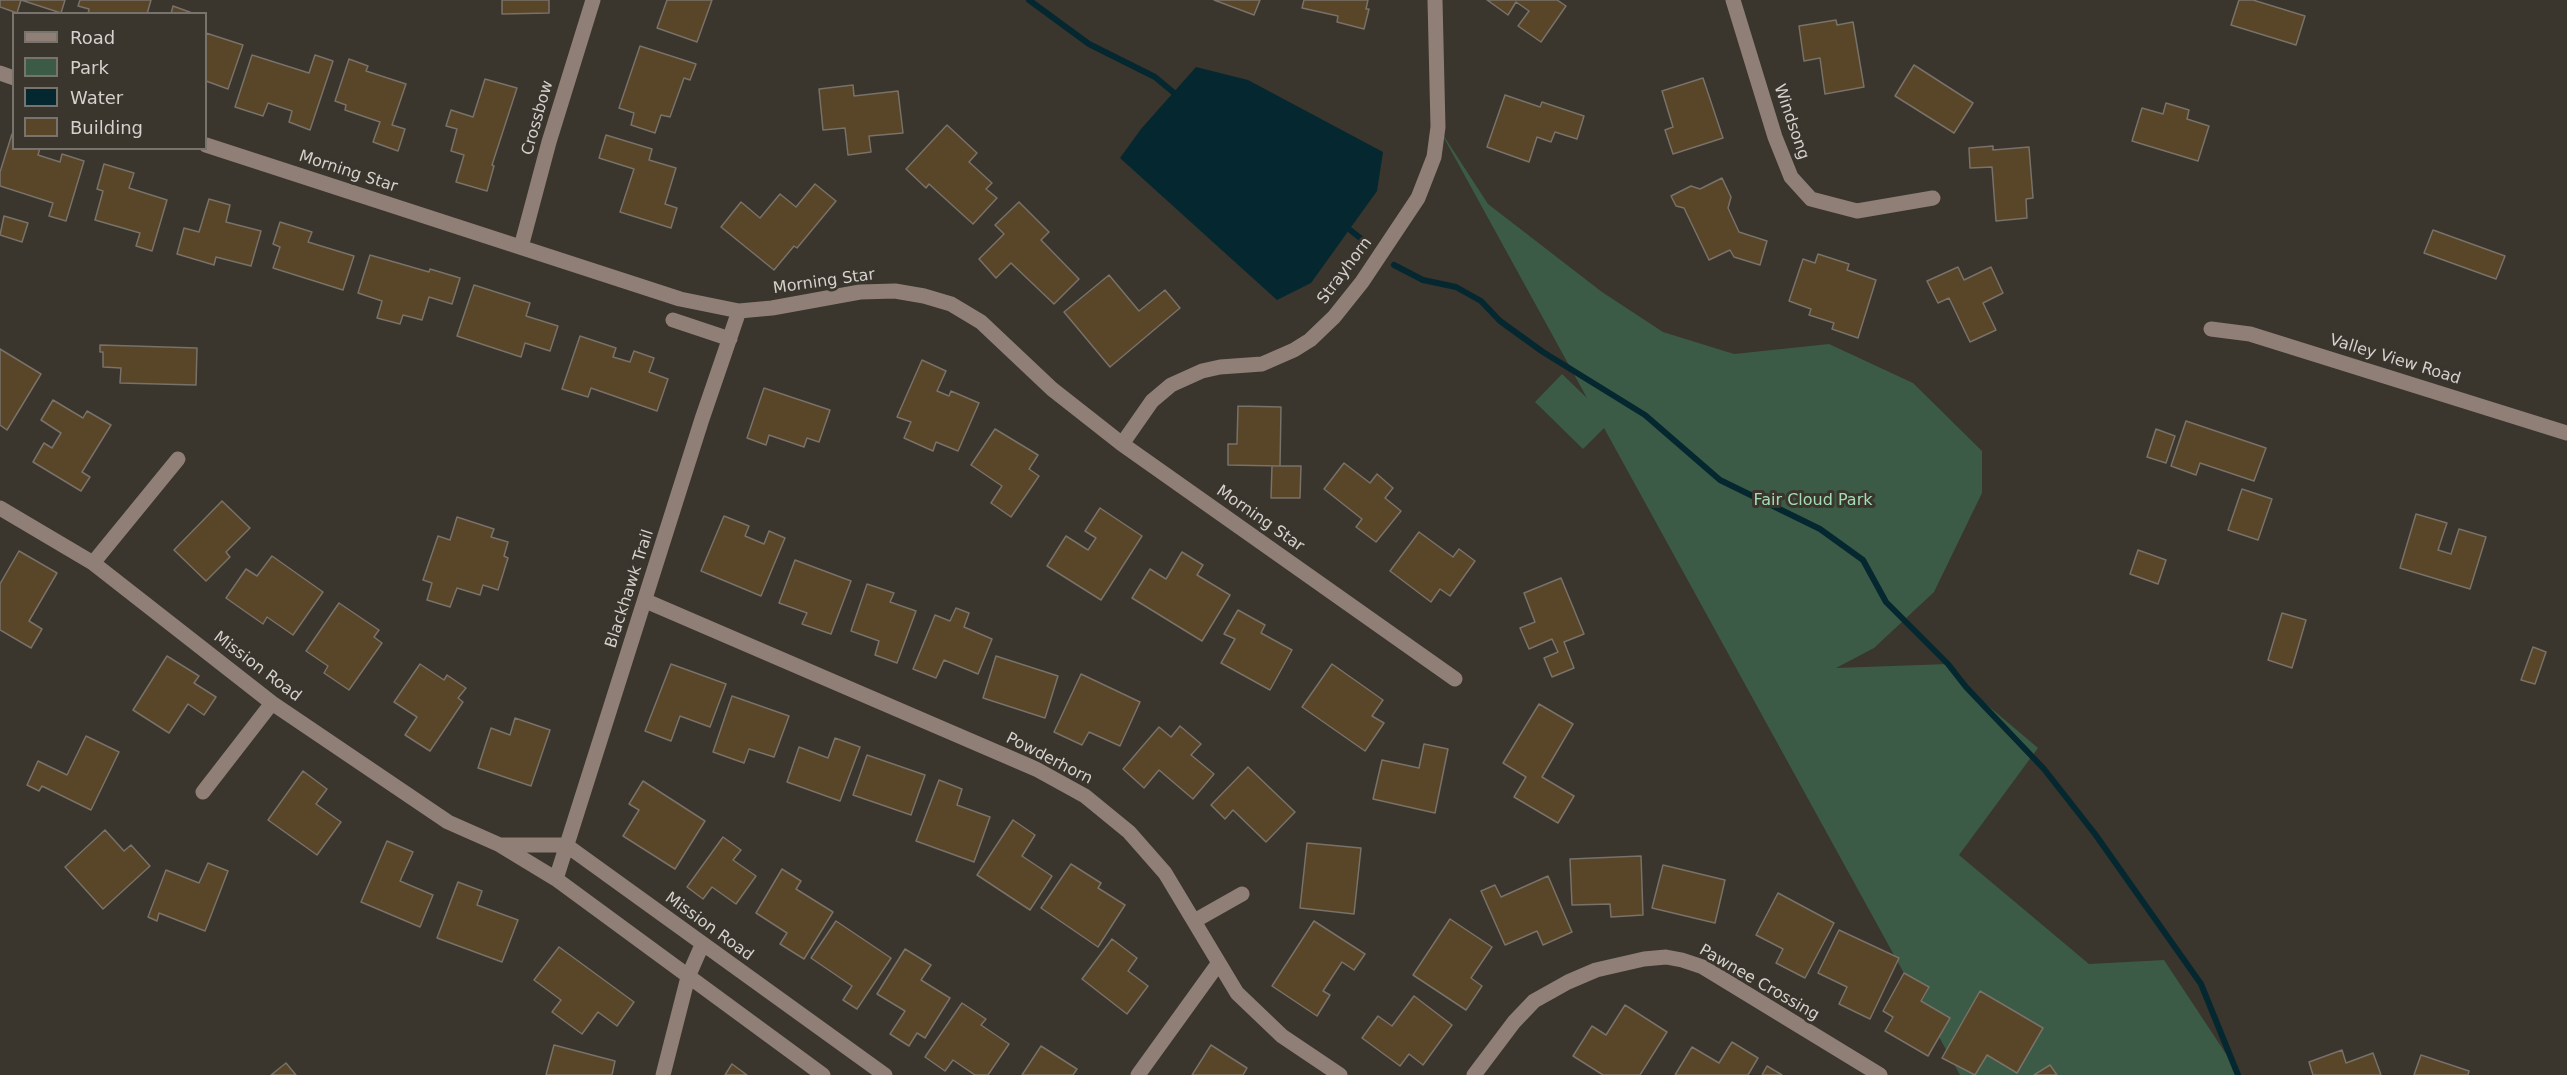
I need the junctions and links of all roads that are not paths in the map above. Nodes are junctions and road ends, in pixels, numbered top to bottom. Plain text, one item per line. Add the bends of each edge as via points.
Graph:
1 (593, 0) edge
2 (1435, 0) edge
3 (1733, 0) edge
4 (207, 145) edge
5 (1933, 198) dead end
6 (521, 247) junction
7 (739, 311) junction
8 (673, 320) dead end
9 (2211, 328) dead end
10 (730, 339) junction
11 (2567, 433) edge
12 (1122, 444) junction
13 (178, 459) dead end
14 (0, 508) edge
15 (93, 563) junction
16 (646, 601) junction
17 (1455, 679) dead end
18 (272, 703) junction
19 (203, 792) dead end
20 (500, 845) junction
21 (566, 845) junction
22 (556, 879) junction
23 (1242, 894) dead end
24 (1196, 920) junction
25 (702, 945) junction
26 (1218, 964) junction
27 (688, 977) junction
28 (663, 1075) edge
29 (823, 1075) edge
30 (885, 1075) edge
31 (1138, 1075) edge
32 (1340, 1075) edge
33 (1474, 1075) edge
34 (1880, 1075) edge

1 - 6 street, Crossbow
2 - 12 street, Strayhorn via 1438,127 1434,157 1418,198 1362,282 1334,317 1294,350 1262,364 1202,371 1171,385 1152,401
3 - 5 street, Windsong via 1774,137 1791,177 1812,199 1857,211
4 - 6 street, Morning Star
6 - 7 street, Morning Star via 680,299
7 - 10 street, Blackhawk Trail
7 - 12 street, Morning Star via 860,292 895,291 951,304 981,322 1052,389
8 - 10 street
9 - 11 street, Valley View Road via 2250,334
10 - 16 street, Blackhawk Trail
12 - 17 street, Morning Star
13 - 15 street
14 - 15 street, Mission Road
15 - 18 street, Mission Road
16 - 21 street, Blackhawk Trail
16 - 24 street, Powderhorn via 1058,780 1085,796 1129,832 1165,873
18 - 19 street
18 - 20 street, Mission Road via 448,822
20 - 21 street, Mission Road
20 - 22 street, Mission Road
21 - 22 street, Blackhawk Trail
21 - 25 street, Mission Road
22 - 27 street, Mission Road
23 - 24 street
24 - 26 street, Powderhorn
25 - 27 street
25 - 30 street, Mission Road
26 - 31 street
26 - 32 street, Powderhorn via 1237,993 1282,1036
27 - 28 street
27 - 29 street, Mission Road
33 - 34 street, Pawnee Crossing via 1534,1001 1596,970 1666,957 1703,968

